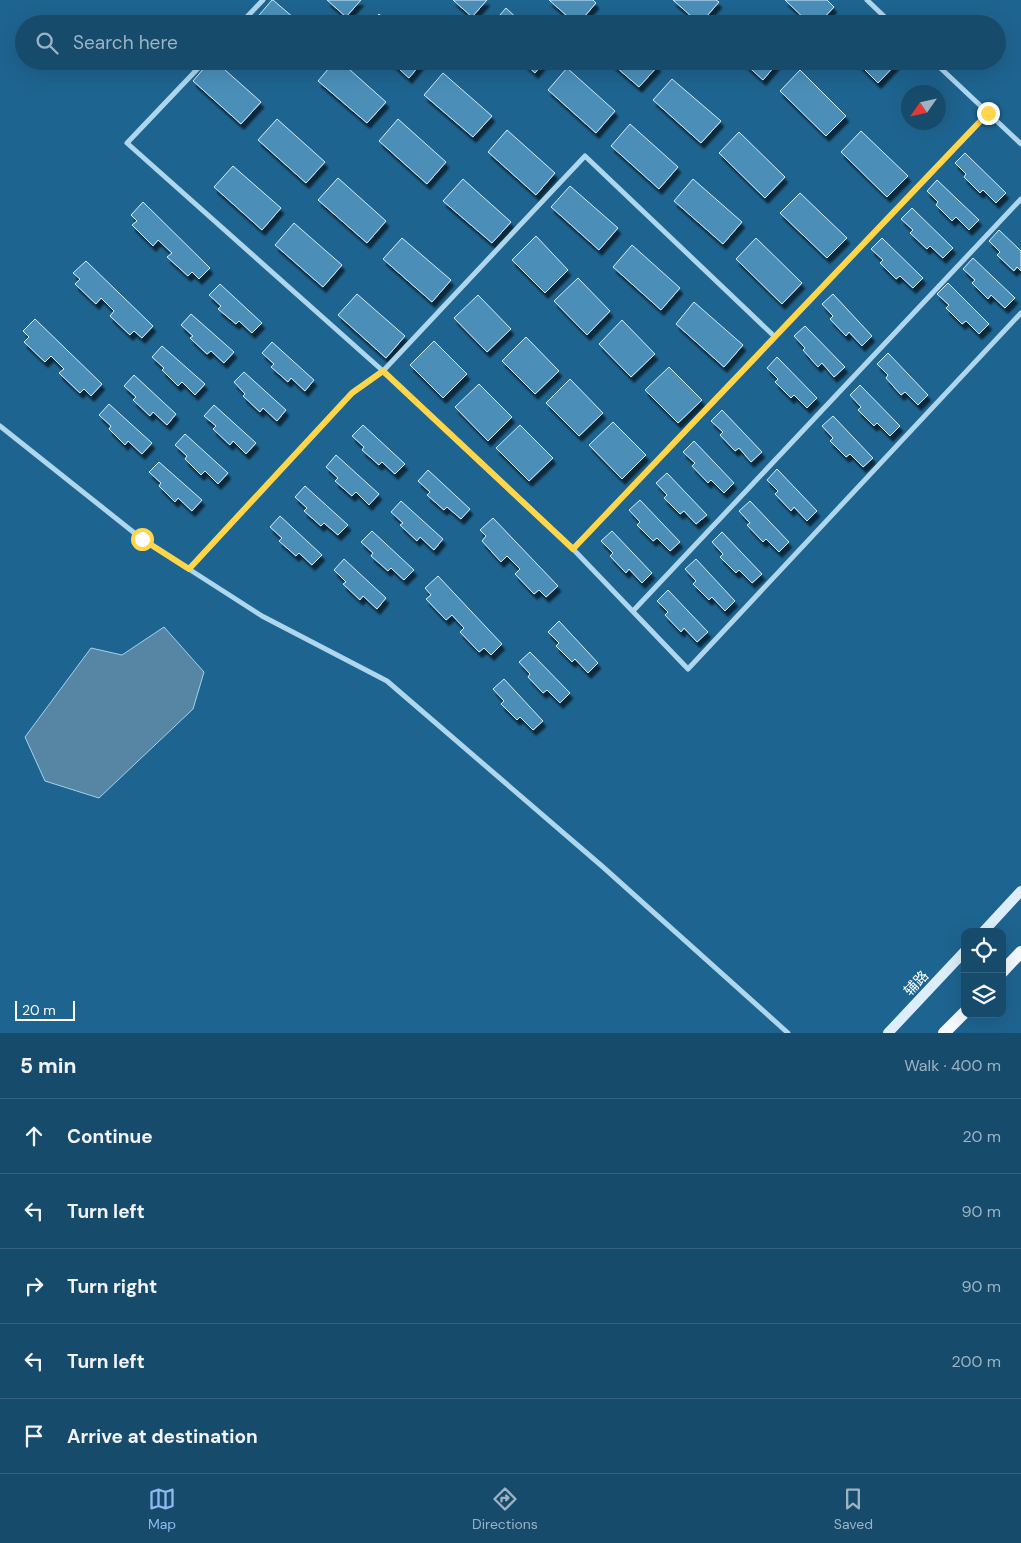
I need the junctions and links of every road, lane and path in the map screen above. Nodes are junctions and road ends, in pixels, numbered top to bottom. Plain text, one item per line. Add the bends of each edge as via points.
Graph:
1 (263, 0) edge
2 (867, 0) edge
3 (249, 15) edge
4 (883, 15) edge
5 (196, 70) edge
6 (942, 70) edge
7 (988, 113) junction
8 (1021, 144) edge
9 (1021, 199) edge
10 (1021, 313) edge
11 (775, 337) junction
12 (383, 371) junction
13 (0, 426) edge
14 (573, 549) junction
15 (189, 569) junction
16 (633, 612) junction
17 (1021, 891) edge
18 (987, 928) edge
19 (1021, 952) edge
20 (961, 955) edge
21 (1006, 968) edge
22 (961, 1016) edge
23 (788, 1033) edge
24 (888, 1033) edge
25 (944, 1033) edge

1 - 3 street
2 - 4 street
5 - 12 street via 127,143
6 - 7 street
7 - 8 street
7 - 11 street
9 - 16 street
10 - 16 street via 688,669
11 - 12 street via 585,156
11 - 14 street
12 - 14 street
12 - 15 street via 352,393
13 - 15 street via 142,539
14 - 16 street
15 - 23 street via 262,616 387,681 603,867
17 - 18 street
19 - 21 main road
20 - 24 street, 辅路
22 - 25 main road

